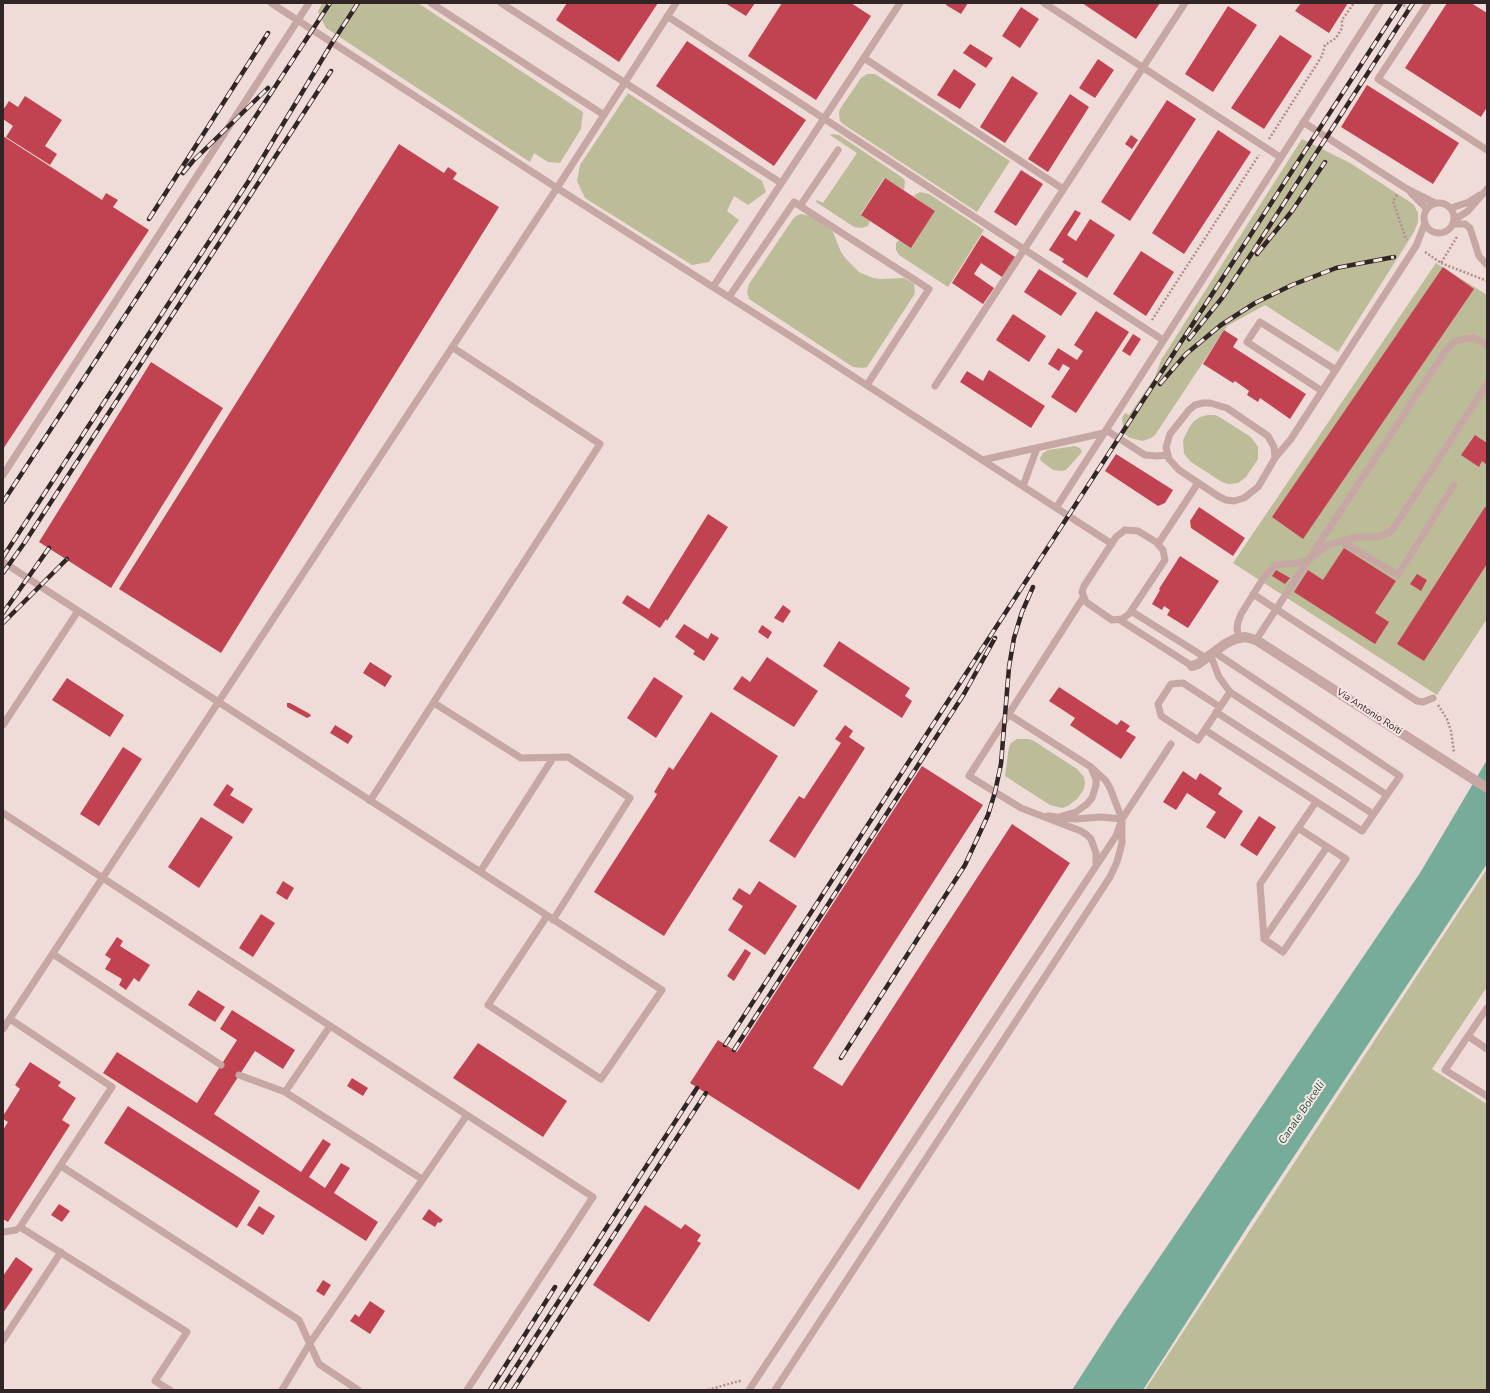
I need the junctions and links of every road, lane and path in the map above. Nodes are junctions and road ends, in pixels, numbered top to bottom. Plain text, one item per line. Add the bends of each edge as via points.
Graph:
1 (271, 3) edge
2 (309, 3) edge
3 (431, 3) edge
4 (500, 3) edge
5 (676, 3) edge
6 (900, 3) edge
7 (1044, 3) edge
8 (1185, 3) edge
9 (1354, 3) edge
10 (1380, 3) edge
11 (1428, 3) edge
12 (667, 16) junction
13 (298, 20) junction
14 (864, 58) junction
15 (1143, 67) junction
16 (624, 83) junction
17 (604, 115) junction
18 (824, 119) junction
19 (1303, 122) junction
20 (1265, 146) junction
21 (1487, 148) edge
22 (838, 150) dead end
23 (1280, 157) junction
24 (781, 183) junction
25 (557, 188) junction
26 (1063, 189) junction
27 (1407, 189) junction
28 (1485, 191) edge
29 (1435, 203) junction
30 (800, 206) junction
31 (1451, 208) junction
32 (1427, 209) junction
33 (1454, 222) junction
34 (1425, 223) junction
35 (1434, 231) junction
36 (1419, 242) junction
37 (1024, 249) junction
38 (1441, 263) dead end
39 (1487, 265) edge
40 (1487, 281) edge
41 (713, 287) junction
42 (729, 297) junction
43 (1146, 329) junction
44 (1164, 340) junction
45 (1487, 346) edge
46 (452, 347) junction
47 (1336, 370) junction
48 (1487, 384) edge
49 (867, 385) junction
50 (935, 386) dead end
51 (1322, 391) junction
52 (1105, 432) junction
53 (1037, 448) junction
54 (1168, 455) junction
55 (1275, 458) junction
56 (982, 460) junction
57 (3, 475) edge
58 (1198, 483) junction
59 (1454, 485) dead end
60 (1023, 486) junction
61 (1056, 508) junction
62 (1341, 541) junction
63 (1112, 544) junction
64 (1158, 544) junction
65 (1309, 560) junction
66 (3, 562) edge
67 (1253, 594) junction
68 (1083, 598) junction
69 (1276, 610) junction
70 (78, 611) junction
71 (1131, 611) junction
72 (1120, 620) junction
73 (1239, 638) junction
74 (1256, 640) junction
75 (1210, 655) junction
76 (1192, 666) joint
77 (1230, 692) junction
78 (1433, 698) joint
79 (218, 703) junction
80 (434, 703) junction
81 (1218, 709) junction
82 (1008, 714) junction
83 (3, 725) edge
84 (1205, 730) junction
85 (1170, 744) dead end
86 (553, 758) junction
87 (1088, 765) junction
88 (1456, 767) junction
89 (1487, 788) edge
90 (1387, 795) junction
91 (370, 801) junction
92 (1316, 802) junction
93 (3, 813) edge
94 (1373, 814) junction
95 (1038, 815) junction
96 (1056, 818) junction
97 (1122, 819) junction
98 (1297, 830) junction
99 (1327, 847) junction
100 (1095, 866) junction
101 (480, 872) junction
102 (103, 878) junction
103 (550, 918) junction
104 (1264, 939) junction
105 (53, 954) junction
106 (1487, 1008) edge
107 (10, 1019) junction
108 (330, 1026) junction
109 (3, 1029) edge
110 (1468, 1036) junction
111 (1487, 1049) edge
112 (221, 1065) dead end
113 (239, 1075) dead end
114 (285, 1092) junction
115 (1487, 1096) edge
116 (467, 1115) junction
117 (60, 1166) junction
118 (422, 1179) junction
119 (20, 1227) junction
120 (3, 1232) edge
121 (61, 1252) junction
122 (3, 1340) edge
123 (310, 1344) junction
124 (751, 1389) edge
125 (170, 1390) edge
126 (282, 1390) edge
127 (358, 1390) edge
128 (467, 1390) edge
129 (708, 1390) edge
130 (775, 1390) edge

1 - 13 lane
2 - 13 lane
3 - 17 lane
4 - 16 lane
5 - 12 lane
6 - 14 lane
7 - 15 lane
8 - 15 lane
9 - 20 path via 1342,20 1342,28 1336,38 1325,45 1322,56
10 - 19 lane
11 - 21 lane via 1378,79
12 - 16 lane
12 - 18 lane
13 - 25 lane
13 - 57 lane
14 - 18 lane
14 - 26 lane
15 - 20 lane
15 - 26 lane
16 - 17 lane
16 - 24 lane
17 - 25 lane
18 - 24 lane
18 - 37 lane
19 - 23 lane
19 - 27 lane
20 - 23 lane
20 - 43 path
22 - 30 lane
23 - 44 lane
24 - 41 lane
25 - 41 lane
25 - 46 lane
26 - 37 lane
27 - 29 lane
27 - 32 lane
28 - 31 lane via 1470,202
28 - 33 lane via 1468,211
29 - 31 lane via 1445,204
29 - 32 lane
30 - 42 lane via 794,202
30 - 49 lane via 928,290
31 - 33 lane
32 - 34 lane
33 - 35 lane via 1446,231
33 - 39 lane via 1470,228 1479,256
34 - 35 lane
34 - 36 lane
35 - 36 lane
36 - 47 lane
37 - 43 lane
37 - 50 lane
38 - 40 path
41 - 42 lane
42 - 49 lane
43 - 44 lane
44 - 52 lane
45 - 65 lane via 1474,338 1454,342 1446,350
46 - 79 lane
46 - 80 lane via 600,444
47 - 51 lane
47 - 51 lane via 1260,322 1247,342
48 - 62 lane via 1389,533 1378,537
49 - 56 lane
51 - 55 lane via 1291,439
52 - 53 lane
52 - 54 lane via 1145,455
52 - 61 lane
53 - 56 lane
53 - 60 lane
54 - 55 lane via 1167,440 1183,415 1195,405 1210,403 1227,408 1268,436 1274,447
54 - 58 lane via 1169,460 1179,470
55 - 58 lane via 1258,487 1244,498 1226,500
56 - 60 lane
58 - 64 lane
59 - 62 lane via 1398,575
60 - 61 lane
61 - 63 lane
62 - 65 lane via 1328,545
63 - 64 lane via 1121,532 1131,530
63 - 68 lane via 1084,586
64 - 71 lane via 1164,550 1165,560
65 - 67 lane via 1275,565
65 - 69 lane
66 - 70 lane
67 - 69 lane
67 - 73 lane via 1238,622
68 - 72 lane via 1108,618
68 - 82 lane
69 - 74 lane
69 - 78 lane via 1417,701 1423,702
70 - 79 lane
70 - 83 lane
71 - 72 lane
71 - 75 lane
72 - 76 lane
73 - 74 street
73 - 75 street
74 - 88 street, Via Antonio Roiti
75 - 76 street
75 - 77 lane via 1219,677
75 - 90 lane via 1244,671 1400,776
77 - 81 lane
77 - 90 lane
78 - 88 path via 1447,719 1451,731
79 - 91 lane
79 - 102 lane
80 - 86 lane via 521,758
80 - 91 lane
81 - 84 lane
81 - 84 lane via 1184,683 1171,684 1158,704 1161,716 1198,740
81 - 94 lane
82 - 87 lane
82 - 95 lane via 969,776 1014,804
84 - 92 lane
85 - 97 lane
86 - 101 lane
86 - 103 lane via 568,757 630,798
87 - 96 lane via 1096,779 1092,798 1076,812
87 - 97 lane via 1106,781
88 - 89 street, Via Antonio Roiti
90 - 94 lane
91 - 101 lane
92 - 94 lane via 1362,831
92 - 98 lane
93 - 102 lane
95 - 96 lane
95 - 100 lane via 1087,835 1096,852
96 - 97 lane
97 - 100 lane via 1116,836
97 - 130 lane via 1122,843 1110,876
98 - 99 lane
98 - 104 lane via 1260,884
99 - 104 lane
99 - 104 lane via 1346,859 1288,945 1283,952
100 - 124 lane
101 - 103 lane
102 - 105 lane
102 - 108 lane
103 - 103 lane via 662,990 600,1079 488,1005
105 - 107 lane
105 - 112 lane
106 - 110 lane
107 - 109 lane
107 - 117 lane via 112,1087
108 - 114 lane
108 - 116 lane
110 - 111 lane
110 - 115 lane via 1445,1070
113 - 114 lane
114 - 118 lane
116 - 118 lane
116 - 128 lane via 593,1197
117 - 119 lane
117 - 123 lane via 299,1320
118 - 123 lane
119 - 120 lane
119 - 121 lane
121 - 122 lane
121 - 125 lane via 187,1332 155,1381
123 - 126 lane
123 - 127 lane via 319,1364
124 - 129 path via 739,1380

